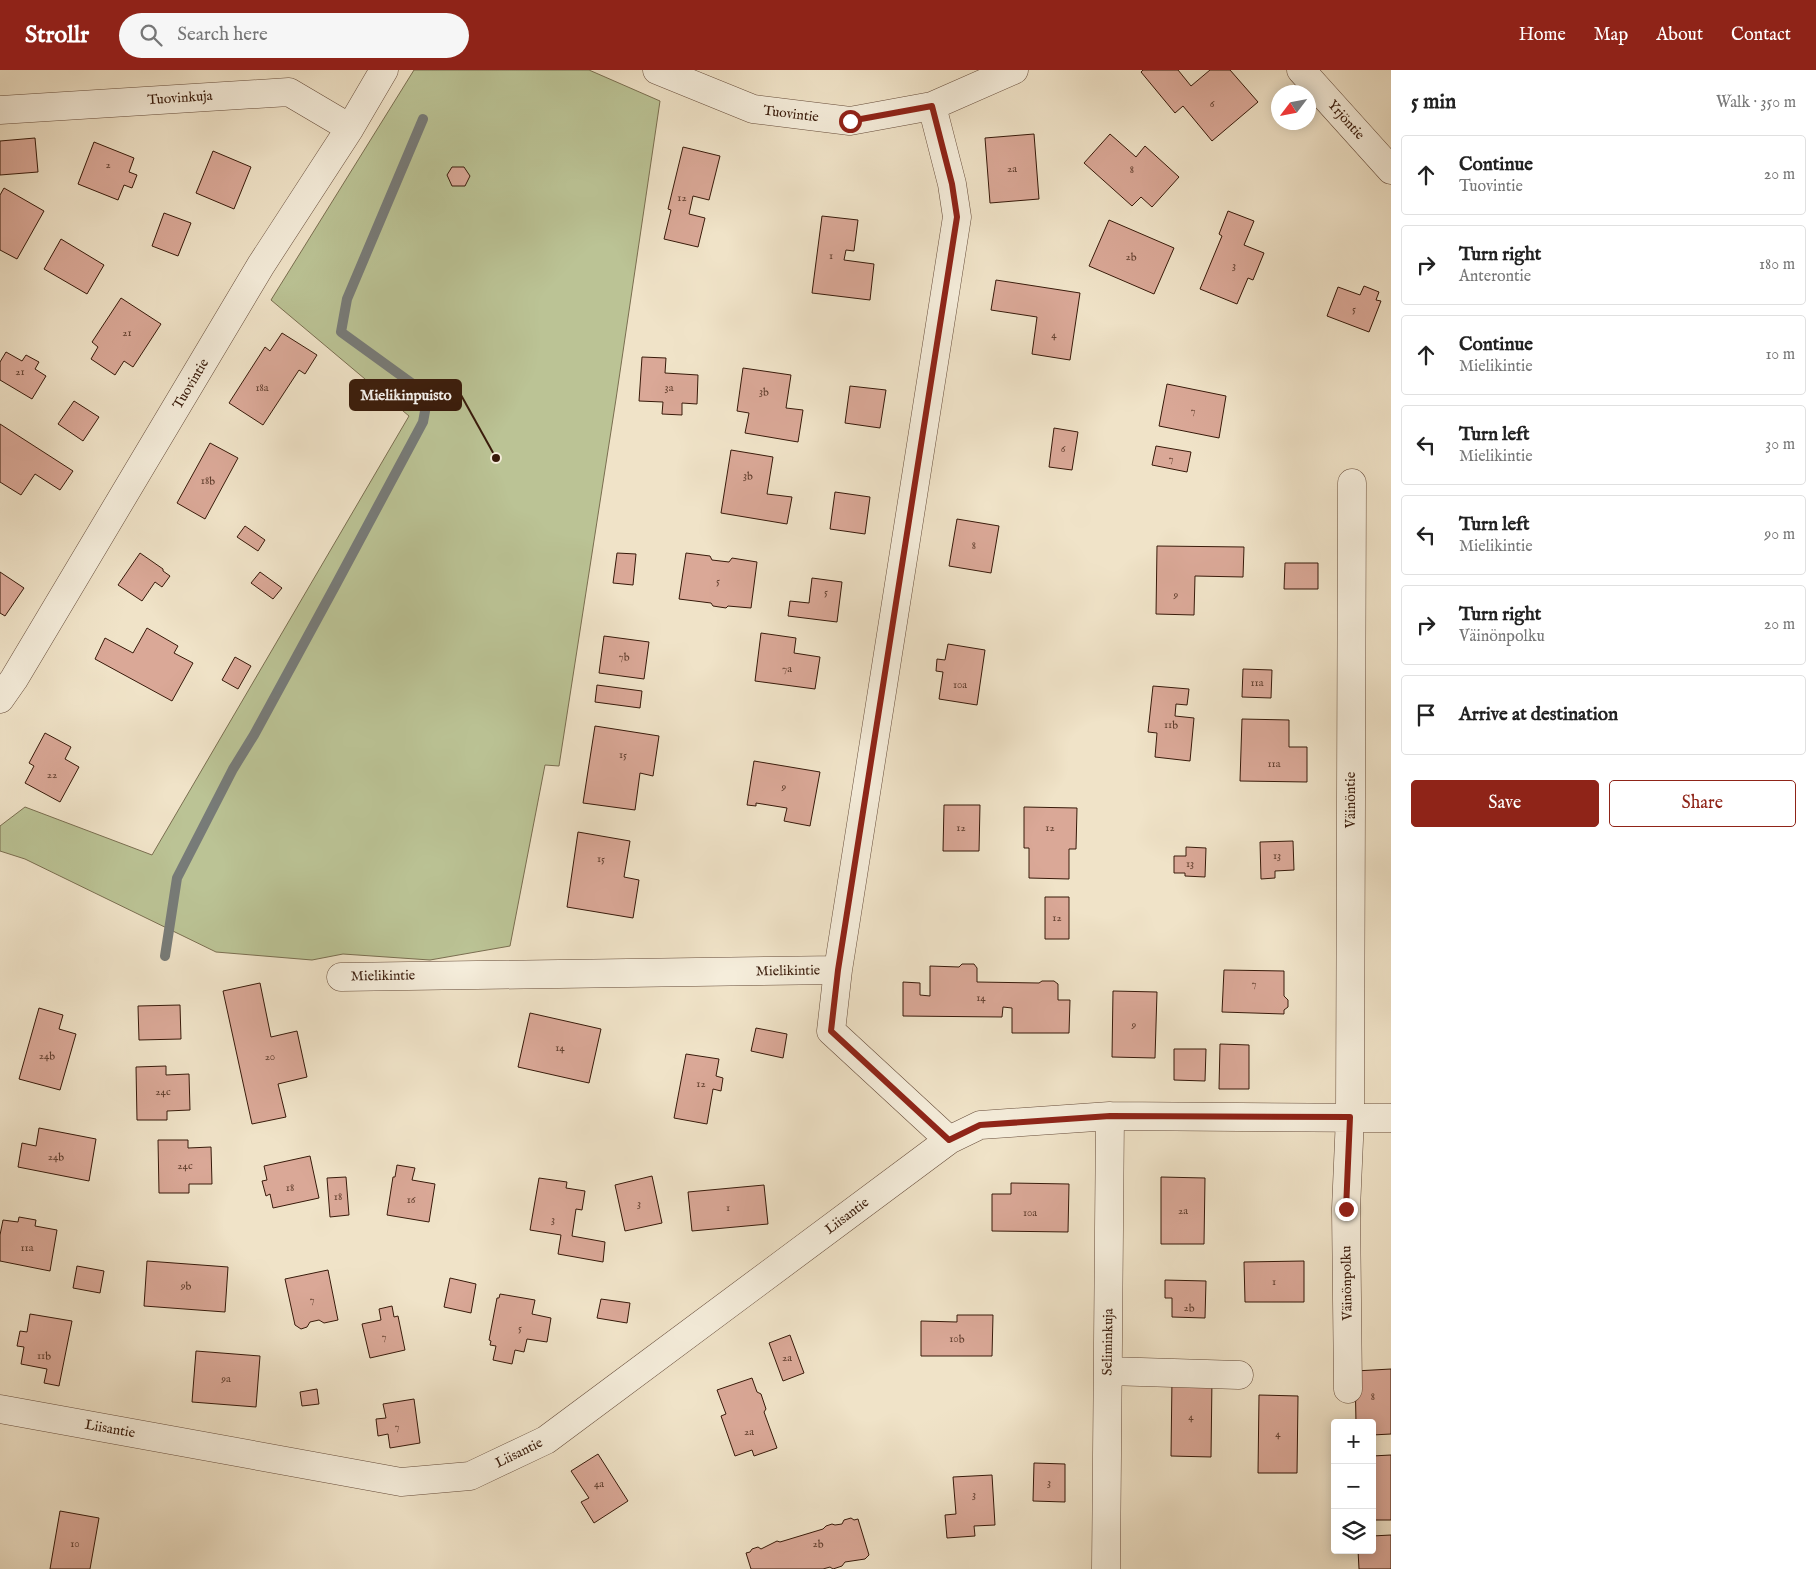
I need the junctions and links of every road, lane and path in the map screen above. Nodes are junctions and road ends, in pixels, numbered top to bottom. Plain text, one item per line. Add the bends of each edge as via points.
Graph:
1 (384, 70) edge
2 (657, 70) edge
3 (1014, 70) edge
4 (1301, 70) edge
5 (932, 106) junction
6 (0, 110) edge
7 (350, 128) junction
8 (1391, 170) edge
9 (1352, 483) dead end
10 (0, 699) edge
11 (838, 970) junction
12 (341, 977) dead end
13 (1110, 1116) junction
14 (1350, 1117) junction
15 (1391, 1118) edge
16 (949, 1140) junction
17 (1108, 1371) junction
18 (1239, 1375) dead end
19 (1348, 1389) dead end
20 (0, 1409) edge
21 (1106, 1569) edge

1 - 7 street, Tuovintie
2 - 5 street, Tuovintie via 752,109 850,121
3 - 5 street, Tuovintie
4 - 8 street, Yrjöntie
5 - 11 street via 957,217
6 - 7 street, Tuovinkuja via 289,92
7 - 10 street, Tuovintie via 261,265
9 - 14 street, Väinöntie
11 - 12 street, Mielikintie
11 - 16 street, Mielikintie via 831,1031
13 - 14 street
13 - 16 street via 980,1125
13 - 17 street, Seliminkuja
14 - 15 street
14 - 19 street, Väinönpolku via 1346,1209
16 - 20 street, Liisantie via 546,1440 470,1476 400,1482
17 - 18 street
17 - 21 street, Seliminkuja

